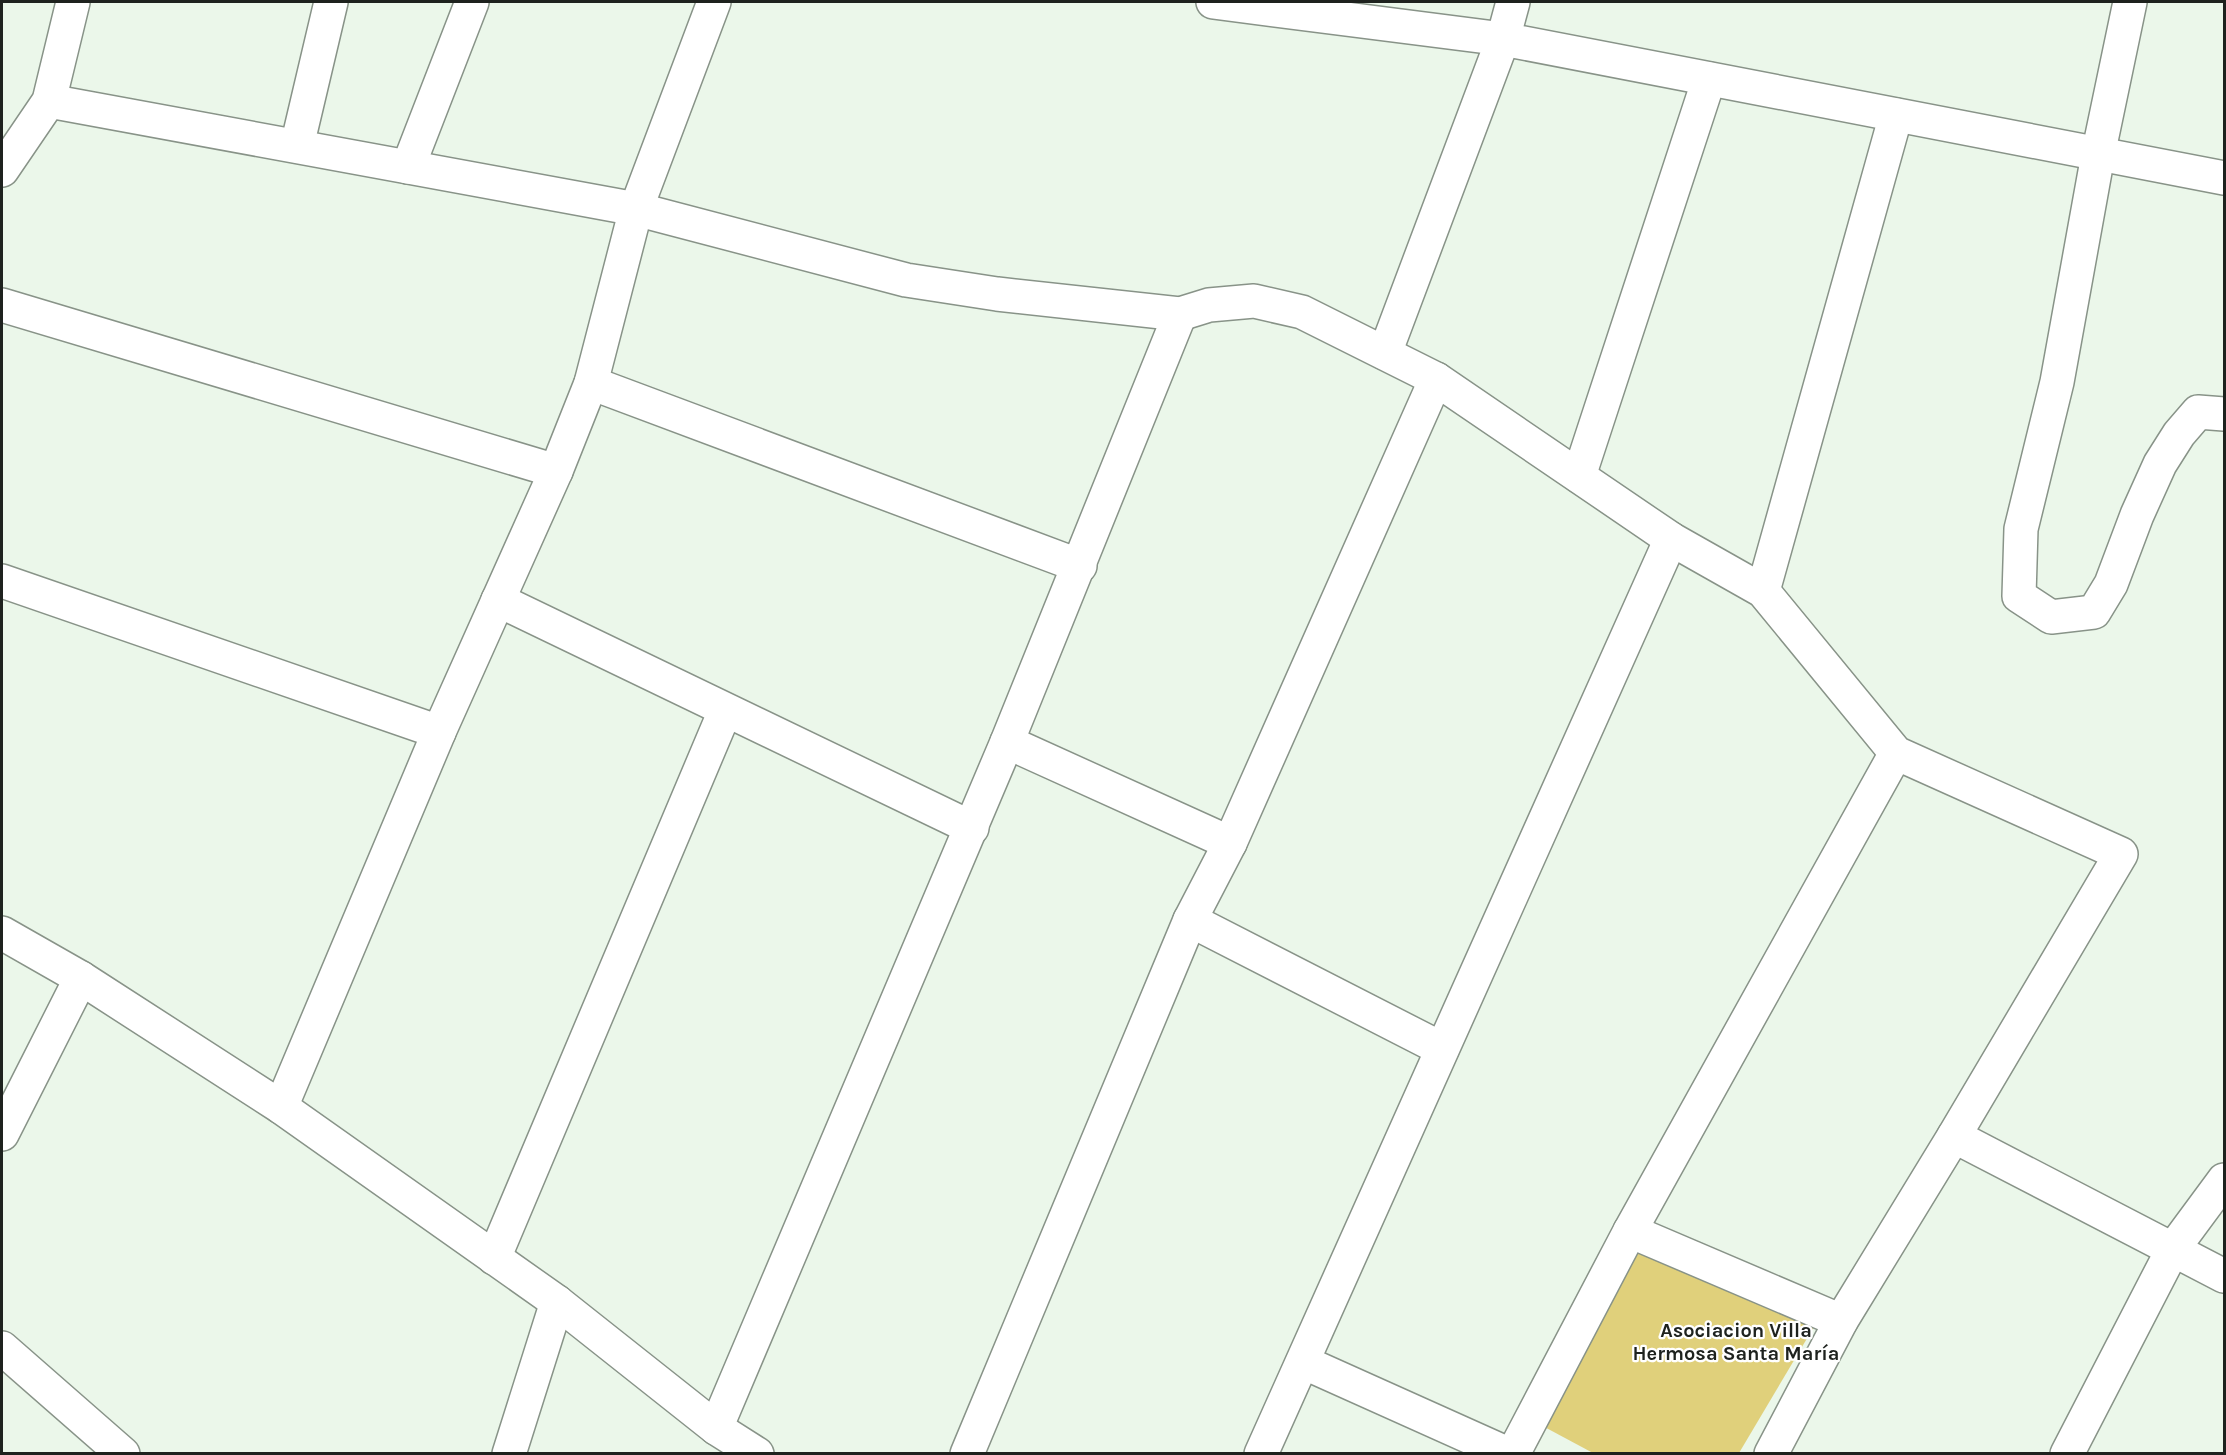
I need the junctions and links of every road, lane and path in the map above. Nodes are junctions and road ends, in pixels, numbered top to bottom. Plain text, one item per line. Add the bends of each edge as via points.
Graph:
1 (73, 2) edge
2 (331, 2) edge
3 (472, 2) edge
4 (714, 2) edge
5 (1214, 2) edge
6 (1513, 2) edge
7 (2130, 2) edge
8 (1503, 39) junction
9 (1709, 79) junction
10 (49, 101) junction
11 (1896, 115) junction
12 (297, 146) junction
13 (2098, 155) junction
14 (408, 167) junction
15 (2, 170) edge
16 (2224, 178) edge
17 (636, 209) junction
18 (2, 305) edge
19 (1180, 315) junction
20 (1385, 353) junction
21 (1436, 379) junction
22 (591, 383) junction
23 (2224, 414) edge
24 (556, 471) junction
25 (1579, 476) junction
26 (1671, 538) junction
27 (1080, 566) junction
28 (2, 581) edge
29 (1763, 591) junction
30 (498, 600) junction
31 (725, 711) junction
32 (439, 732) junction
33 (1007, 742) junction
34 (1896, 753) junction
35 (972, 828) junction
36 (1230, 843) junction
37 (1190, 920) junction
38 (2, 933) edge
39 (81, 978) junction
40 (1442, 1049) junction
41 (280, 1107) junction
42 (2, 1134) edge
43 (1954, 1136) junction
44 (2224, 1180) edge
45 (1630, 1231) junction
46 (2173, 1248) junction
47 (494, 1258) junction
48 (2224, 1276) edge
49 (557, 1302) junction
50 (1841, 1320) junction
51 (2, 1348) edge
52 (1303, 1362) junction
53 (716, 1428) junction
54 (123, 1454) edge
55 (509, 1454) edge
56 (757, 1454) edge
57 (967, 1454) edge
58 (1261, 1454) edge
59 (1508, 1454) edge
60 (1513, 1454) edge
61 (1771, 1454) edge
62 (2067, 1454) edge

1 - 10 street
2 - 12 street
3 - 14 street
4 - 17 street
5 - 8 street
6 - 8 street
7 - 13 street
8 - 9 street
8 - 20 street
9 - 11 street
9 - 25 street
10 - 12 street
10 - 15 street
11 - 13 street
11 - 29 street
12 - 14 street
13 - 16 street
13 - 23 street via 2056,382 2021,530 2019,596 2051,617 2094,612 2111,584 2160,464 2179,434 2198,412
14 - 17 street
17 - 19 street via 906,280
17 - 22 street
18 - 24 street
19 - 20 street via 1209,305 1254,301 1302,312
19 - 27 street
20 - 21 street
21 - 25 street
21 - 36 street
22 - 24 street
22 - 27 street
24 - 30 street
25 - 26 street
26 - 29 street
26 - 40 street
27 - 33 street
28 - 32 street
29 - 34 street
30 - 31 street
30 - 32 street
31 - 35 street
31 - 47 street
32 - 41 street
33 - 35 street
33 - 36 street
34 - 43 street via 2121,854
34 - 45 street
35 - 53 street
36 - 37 street
37 - 40 street
37 - 57 street
38 - 39 street
39 - 41 street
39 - 42 street
40 - 52 street
41 - 47 street
43 - 46 street
43 - 50 street
44 - 46 street
45 - 50 street
45 - 60 street
46 - 48 street
46 - 62 street
47 - 49 street
49 - 53 street
49 - 55 street
50 - 61 street
51 - 54 street
52 - 58 street
52 - 59 street
53 - 56 street

